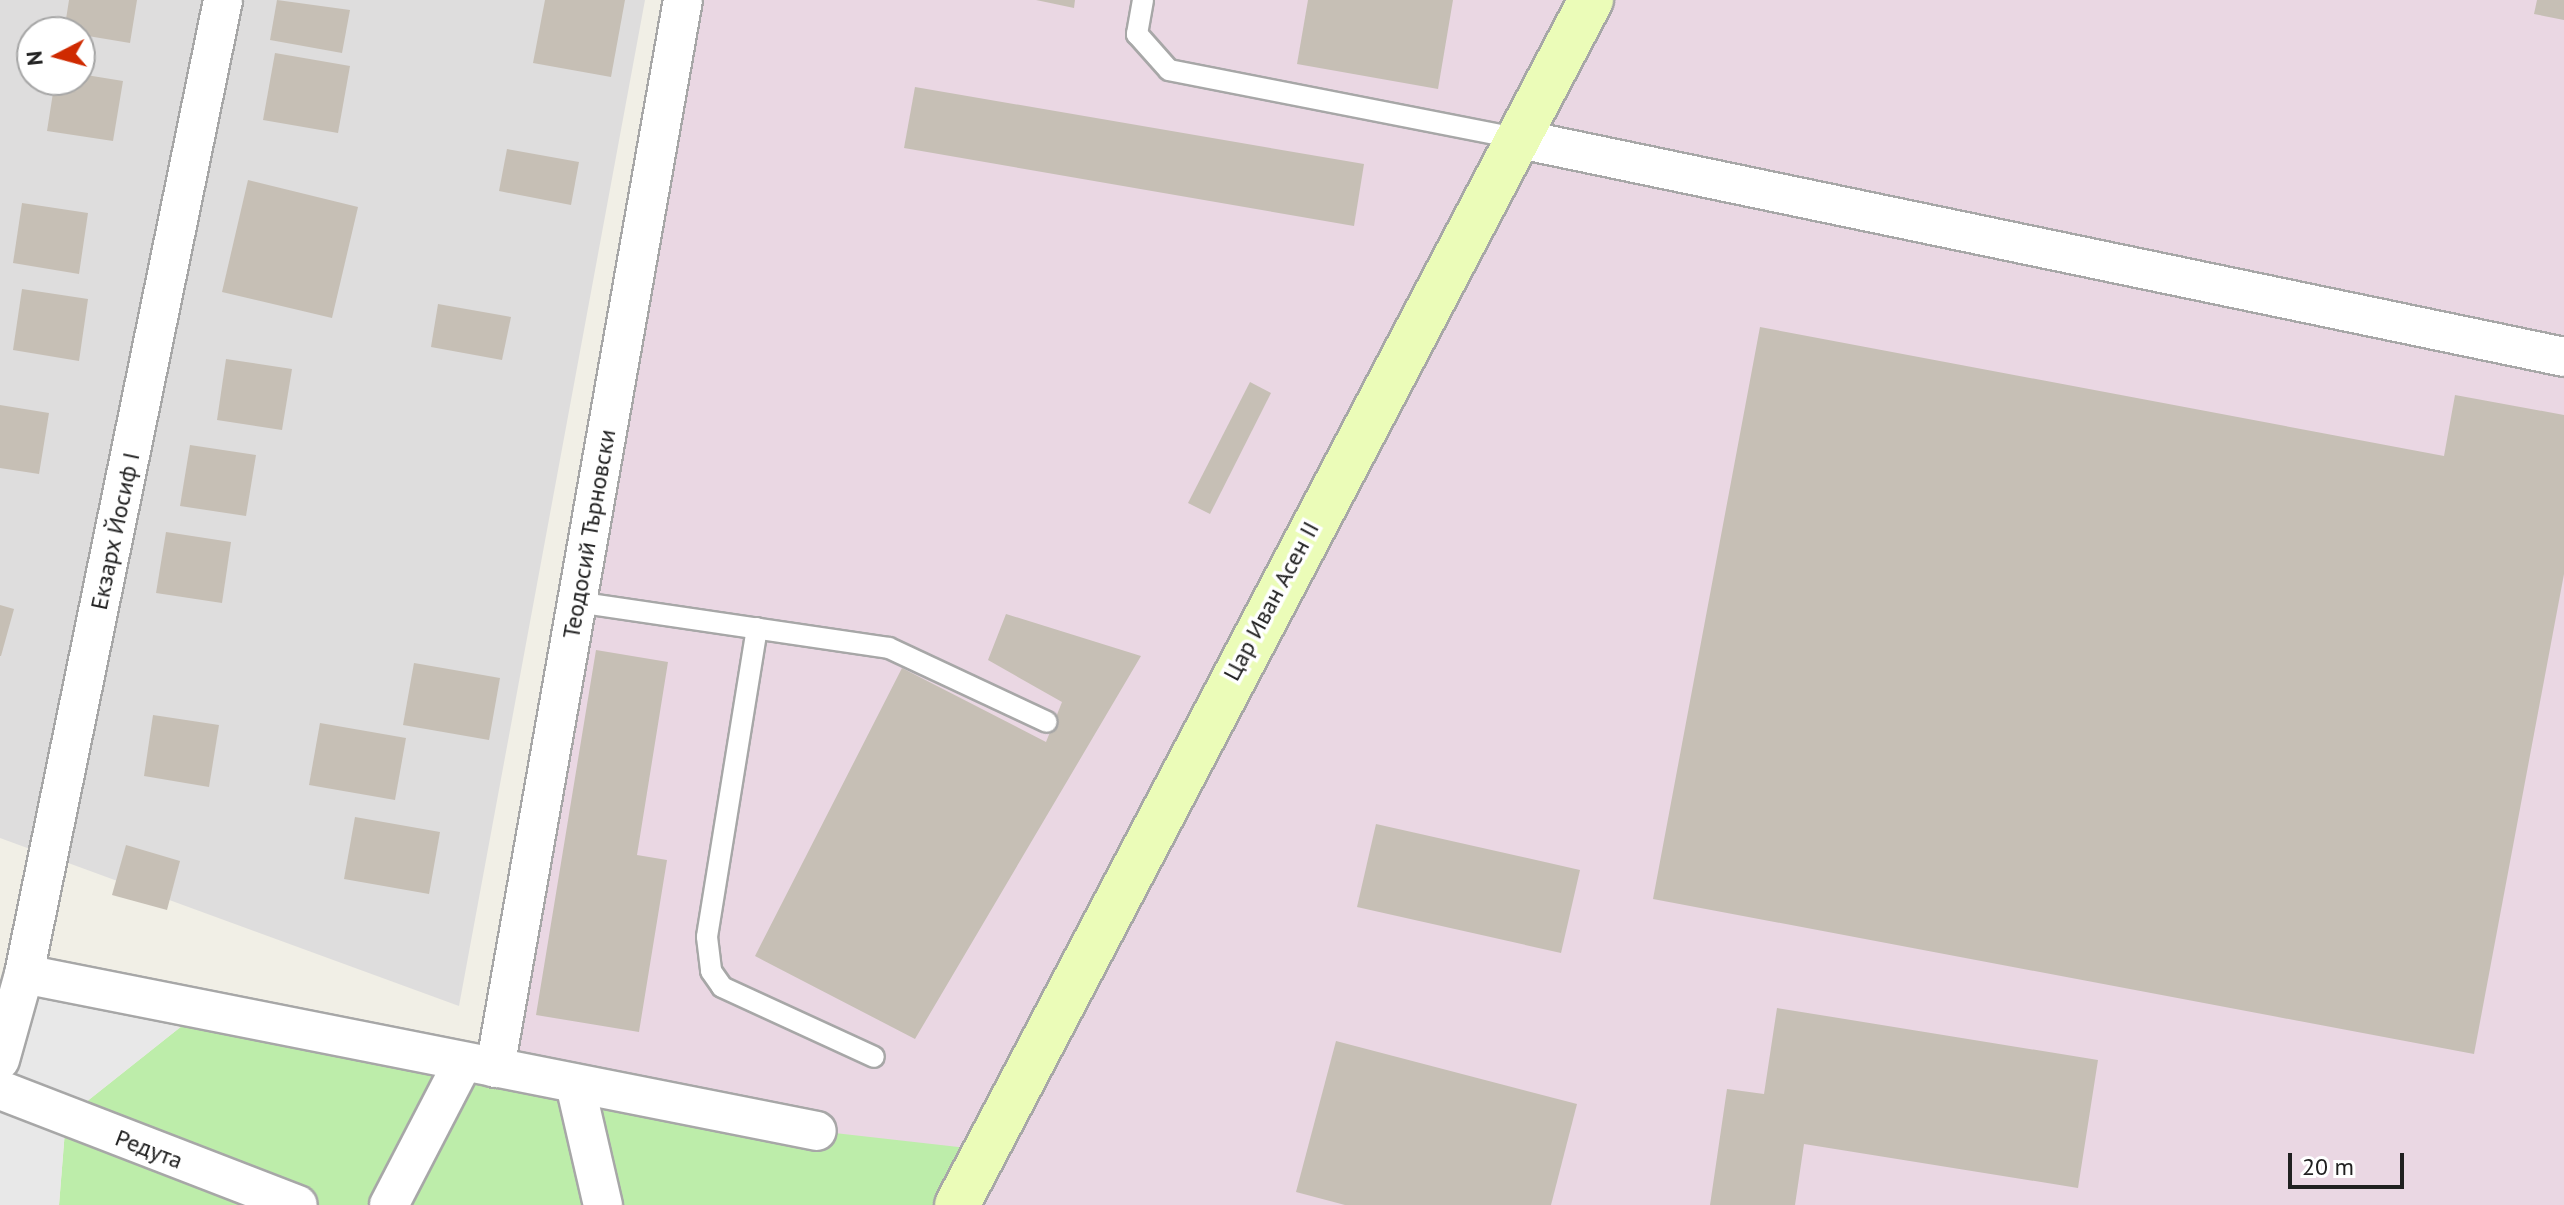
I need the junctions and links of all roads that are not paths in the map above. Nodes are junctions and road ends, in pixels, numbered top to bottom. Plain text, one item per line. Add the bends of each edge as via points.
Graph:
1 (223, 0) edge
2 (683, 0) edge
3 (1143, 0) edge
4 (1591, 0) edge
5 (1515, 138) junction
6 (2564, 357) edge
7 (577, 602) junction
8 (757, 628) junction
9 (1047, 722) dead end
10 (24, 974) junction
11 (874, 1057) dead end
12 (0, 1060) edge
13 (479, 1065) junction
14 (575, 1084) junction
15 (0, 1090) edge
16 (817, 1131) dead end
17 (298, 1205) edge
18 (389, 1205) edge
19 (603, 1205) edge
20 (957, 1205) edge

1 - 10 street, Екзарх Йосиф I
2 - 7 street, Теодосий Търновски
3 - 5 lane via 1137,34 1169,70
4 - 5 main road, Цар Иван Асен II
5 - 6 street
5 - 20 main road, Цар Иван Асен II
7 - 8 lane
7 - 13 street, Теодосий Търновски
8 - 9 lane via 889,648
8 - 11 lane via 707,937 711,971 722,987
10 - 12 street, Екзарх Йосиф I
10 - 13 street
13 - 14 street
13 - 18 street, Теодосий Търновски
14 - 16 street
14 - 19 street
15 - 17 street, Редута

